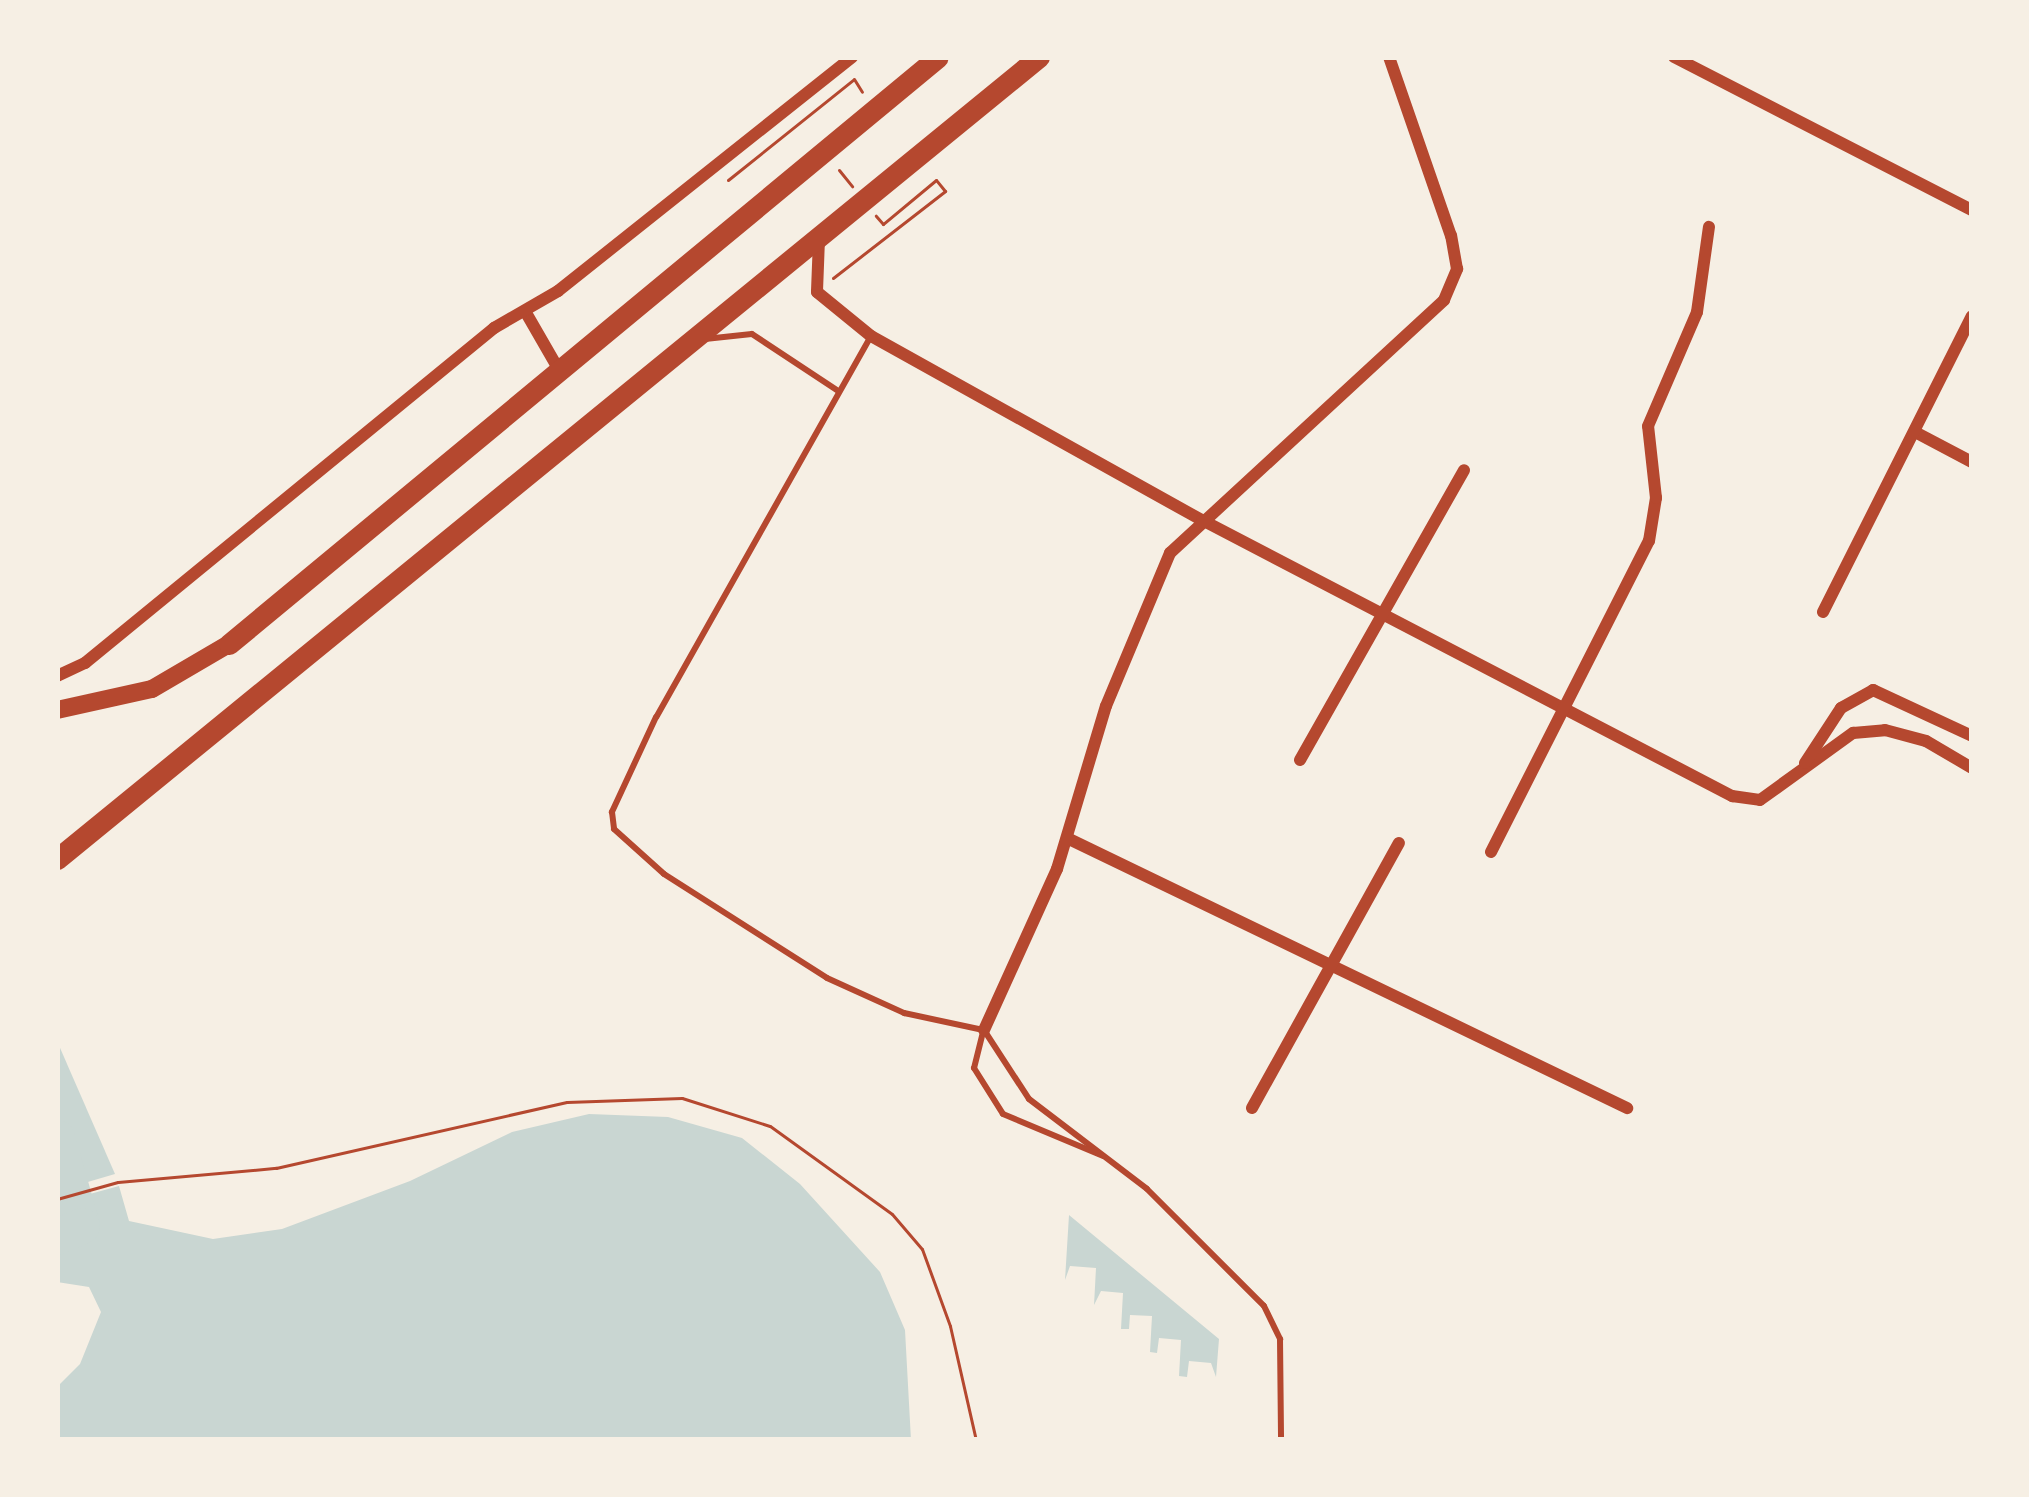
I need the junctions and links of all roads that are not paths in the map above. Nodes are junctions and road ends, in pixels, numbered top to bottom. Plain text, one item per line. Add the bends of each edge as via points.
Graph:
1 (852, 57) edge
2 (938, 57) edge
3 (1040, 57) edge
4 (1389, 57) edge
5 (1674, 57) edge
6 (1972, 210) edge
7 (1708, 227) dead end
8 (819, 239) junction
9 (526, 311) junction
10 (1972, 316) edge
11 (871, 336) junction
12 (692, 343) junction
13 (560, 370) junction
14 (838, 391) junction
15 (1915, 432) junction
16 (1972, 463) edge
17 (1464, 470) dead end
18 (1202, 520) junction
19 (1822, 612) dead end
20 (1381, 614) junction
21 (229, 644) joint
22 (57, 676) edge
23 (1562, 709) junction
24 (57, 710) edge
25 (1972, 736) edge
26 (1300, 760) dead end
27 (1804, 764) junction
28 (1972, 768) edge
29 (1067, 838) junction
30 (1399, 843) dead end
31 (1491, 852) dead end
32 (57, 860) edge
33 (1333, 963) junction
34 (984, 1030) junction
35 (1252, 1108) dead end
36 (1627, 1108) dead end
37 (1112, 1159) junction
38 (1281, 1440) edge

1 - 9 street
2 - 13 highway
3 - 8 highway
4 - 18 street via 1451,236 1456,269 1444,300
5 - 6 street
7 - 23 street via 1696,312 1648,426 1654,527
8 - 11 street via 813,280 829,306
8 - 12 highway
9 - 13 street
9 - 22 street via 494,328 85,663
10 - 15 street
11 - 14 lane
11 - 18 street
12 - 14 lane via 752,334
12 - 32 highway
13 - 21 highway
14 - 34 lane via 656,717 611,812 614,829 664,874 826,978 904,1012
15 - 16 street
15 - 19 street
17 - 20 street
18 - 20 street
18 - 29 street via 1170,553 1141,610
20 - 23 street
20 - 26 street
21 - 24 main road via 152,689
23 - 27 street via 1732,796 1760,800
23 - 31 street
25 - 27 street via 1873,690 1841,708
27 - 28 street via 1853,733 1885,730 1926,741
29 - 33 street
29 - 34 street
30 - 33 street
33 - 35 street
33 - 36 street
34 - 37 lane via 1029,1099
34 - 37 lane via 974,1068 1003,1114
37 - 38 lane via 1264,1306 1280,1339

